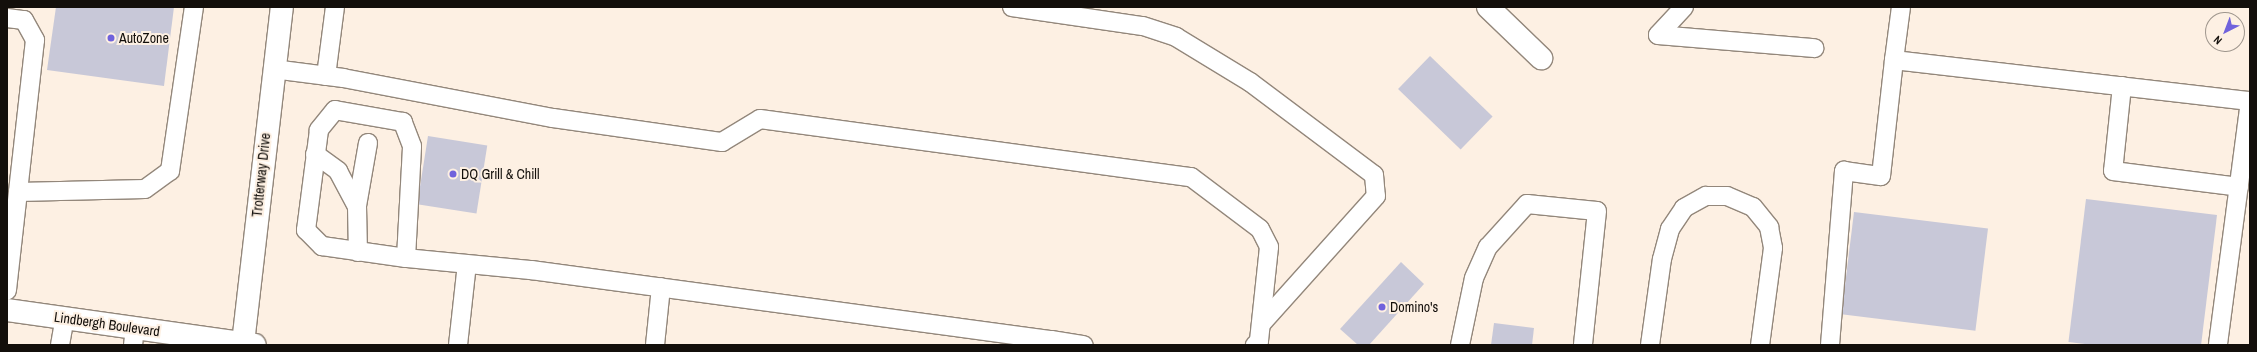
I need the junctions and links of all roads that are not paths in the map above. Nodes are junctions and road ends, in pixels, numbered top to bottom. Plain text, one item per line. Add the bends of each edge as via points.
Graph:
1 (194, 7) edge
2 (282, 7) edge
3 (335, 7) edge
4 (1012, 7) edge
5 (1488, 7) edge
6 (1684, 7) edge
7 (1901, 7) edge
8 (7, 18) edge
9 (1814, 48) dead end
10 (1541, 58) dead end
11 (1894, 60) junction
12 (273, 69) junction
13 (326, 76) junction
14 (2122, 86) junction
15 (368, 143) dead end
16 (315, 154) junction
17 (2238, 187) junction
18 (13, 203) edge
19 (357, 206) junction
20 (358, 252) junction
21 (406, 258) junction
22 (467, 264) junction
23 (661, 288) junction
24 (7, 290) edge
25 (7, 310) edge
26 (65, 318) junction
27 (1261, 324) junction
28 (134, 336) edge
29 (1051, 342) edge
30 (247, 344) edge
31 (60, 345) edge
32 (458, 345) edge
33 (655, 345) edge
34 (1084, 345) edge
35 (1255, 345) edge
36 (1460, 345) edge
37 (1583, 345) edge
38 (1650, 345) edge
39 (1760, 345) edge
40 (1830, 345) edge
41 (2218, 345) edge

1 - 18 lane via 170,171 146,189
2 - 12 street, Trotterway Drive
3 - 13 lane
4 - 27 lane via 1143,26 1176,38 1250,82 1374,175 1376,196
5 - 10 street
6 - 9 lane via 1658,35
7 - 11 lane
8 - 18 lane via 24,20 35,40
11 - 14 lane
11 - 40 lane via 1881,176 1844,171
12 - 13 lane
12 - 30 street, Trotterway Drive
13 - 27 lane via 553,118 722,142 760,119 1192,177 1260,229 1269,247
14 - 17 lane via 2113,171
14 - 17 lane via 2250,101
15 - 19 lane
16 - 19 lane via 338,170
16 - 20 lane via 306,230 322,246
16 - 21 lane via 319,130 335,110 403,122 412,146
17 - 41 lane
18 - 24 lane
19 - 20 lane
20 - 21 lane
21 - 22 lane
22 - 23 lane
22 - 32 lane
23 - 29 lane
23 - 33 lane
25 - 26 street, Lindbergh Boulevard
26 - 28 street, Lindbergh Boulevard
26 - 31 lane
27 - 35 lane
28 - 30 street, Lindbergh Boulevard
29 - 34 lane
36 - 37 lane via 1474,278 1488,247 1527,204 1597,211
38 - 39 lane via 1662,259 1670,229 1684,208 1706,196 1727,196 1753,207 1769,227 1773,248

